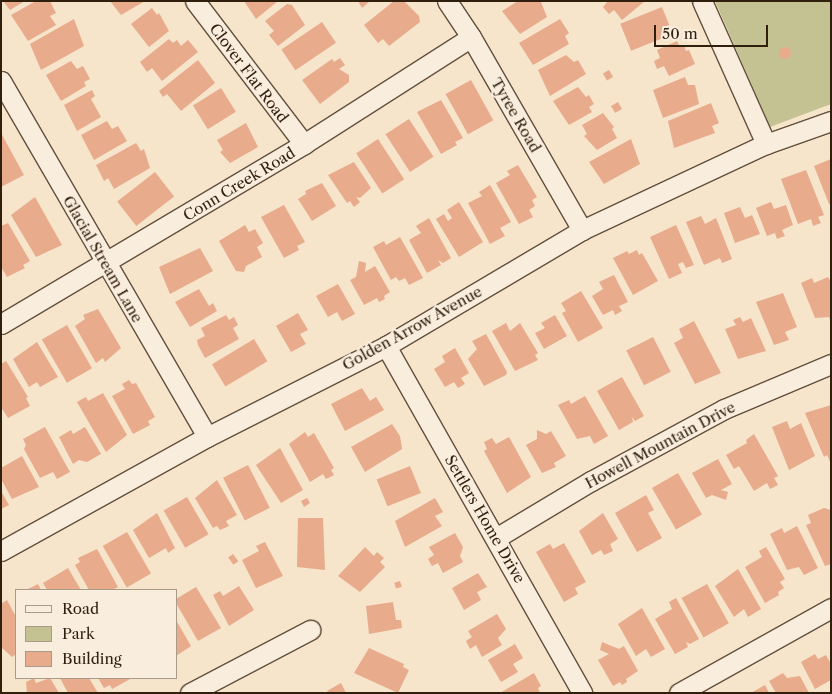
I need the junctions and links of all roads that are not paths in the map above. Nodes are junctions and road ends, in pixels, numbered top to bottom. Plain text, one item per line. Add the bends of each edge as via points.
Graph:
1 (195, 1) edge
2 (447, 1) edge
3 (702, 1) edge
4 (471, 37) junction
5 (3, 88) edge
6 (831, 122) edge
7 (304, 144) junction
8 (766, 144) junction
9 (582, 230) junction
10 (106, 265) junction
11 (1, 324) edge
12 (386, 346) junction
13 (831, 364) edge
14 (207, 436) junction
15 (496, 538) junction
16 (1, 551) edge
17 (831, 608) edge
18 (310, 630) dead end
19 (190, 693) edge
20 (582, 693) edge
21 (679, 693) edge

1 - 7 street, Clover Flat Road
2 - 4 street, Tyree Road
3 - 8 street
4 - 7 street, Conn Creek Road
4 - 9 street, Tyree Road
5 - 10 street, Glacial Stream Lane
6 - 8 street, Golden Arrow Avenue
7 - 10 street, Conn Creek Road
8 - 9 street, Golden Arrow Avenue
9 - 12 street, Golden Arrow Avenue
10 - 11 street, Conn Creek Road
10 - 14 street, Glacial Stream Lane
12 - 14 street, Golden Arrow Avenue
12 - 15 street, Settlers Home Drive
13 - 15 street, Howell Mountain Drive via 724,409
14 - 16 street, Golden Arrow Avenue
15 - 20 street, Settlers Home Drive
17 - 21 street
18 - 19 street

